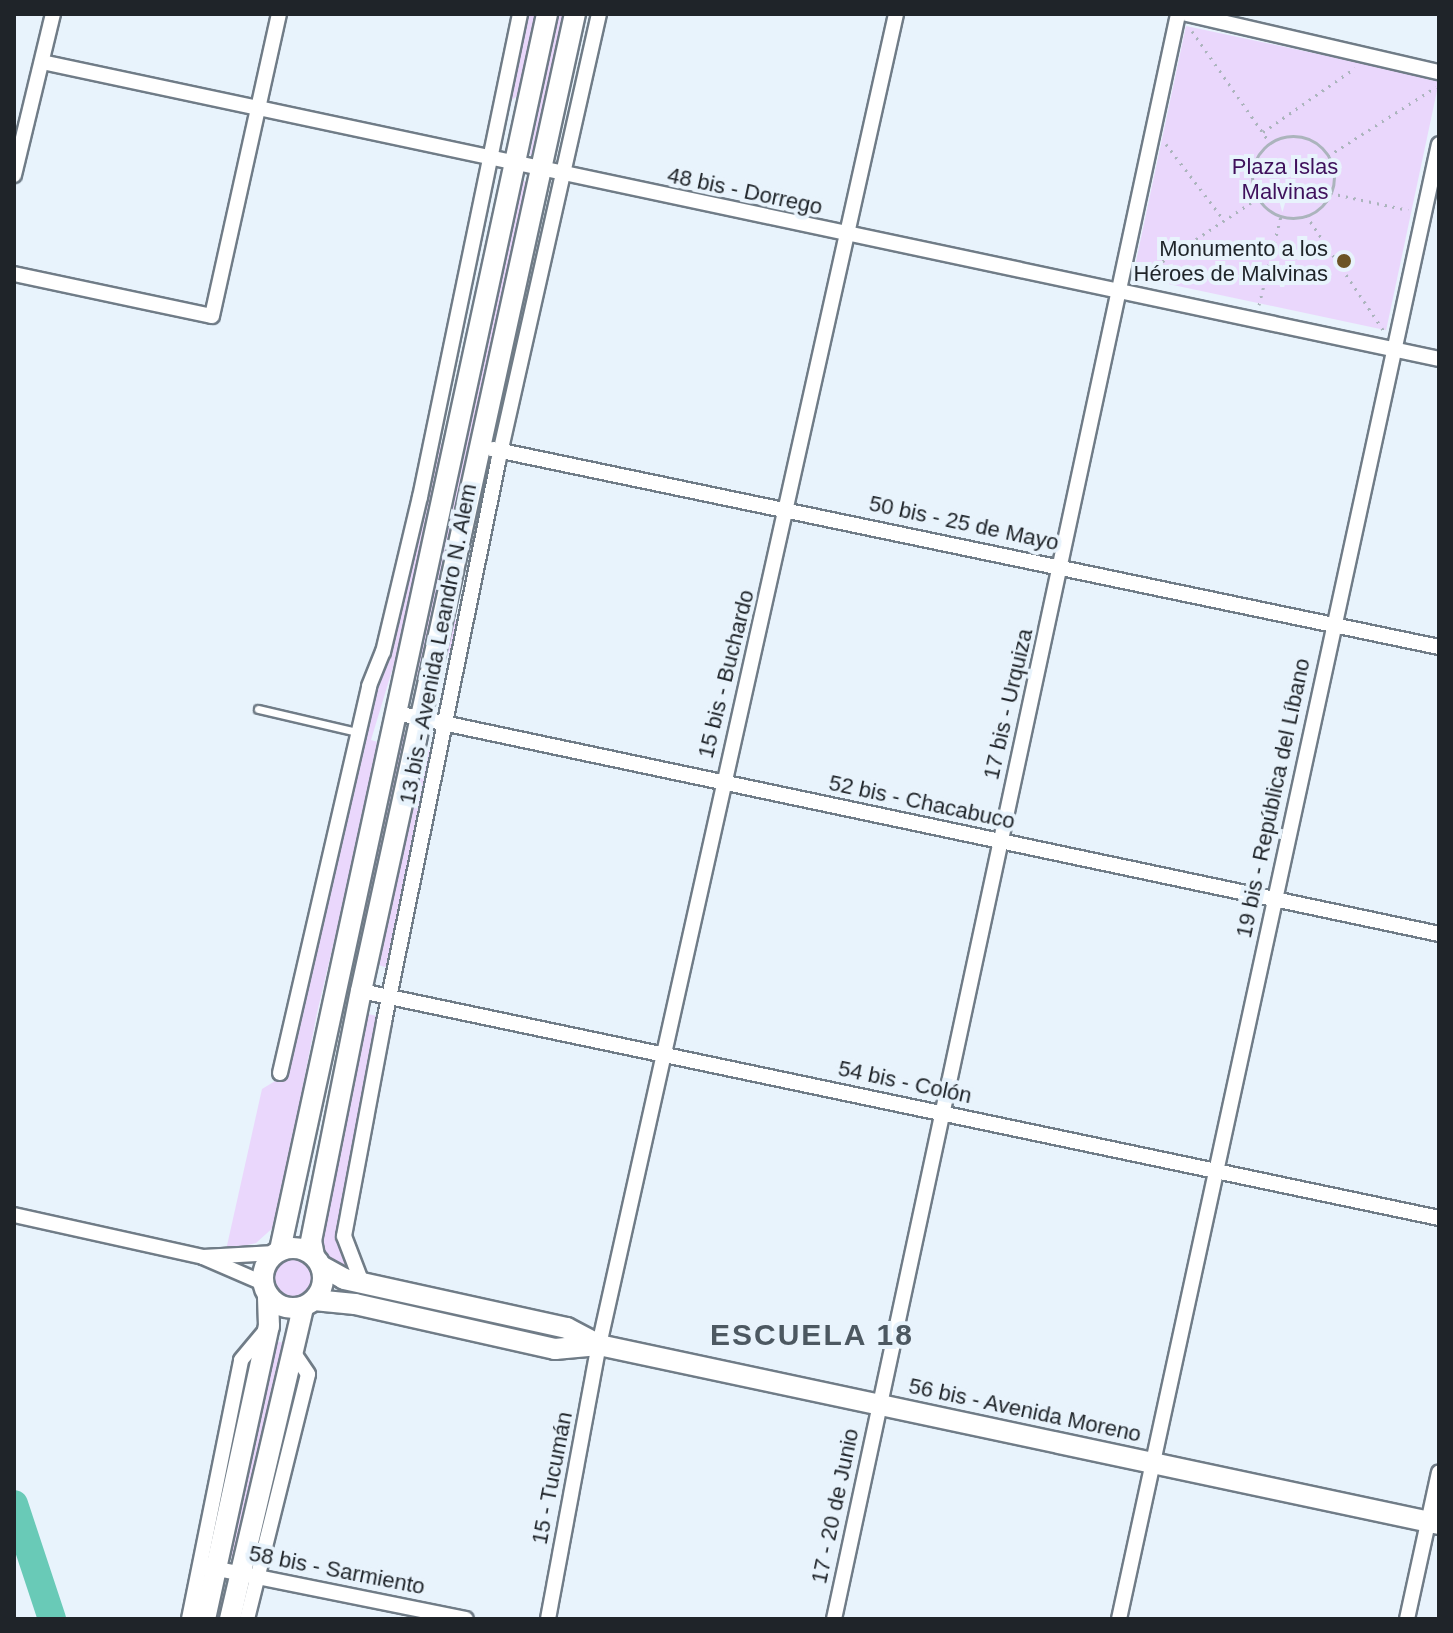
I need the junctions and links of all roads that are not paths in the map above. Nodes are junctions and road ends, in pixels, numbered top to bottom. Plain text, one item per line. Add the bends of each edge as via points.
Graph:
1 (53, 14) edge
2 (279, 14) edge
3 (520, 14) edge
4 (547, 14) edge
5 (575, 14) edge
6 (599, 14) edge
7 (896, 14) edge
8 (1185, 18) edge
9 (42, 62) junction
10 (1439, 72) edge
11 (259, 110) junction
12 (1439, 144) edge
13 (492, 159) junction
14 (514, 163) junction
15 (539, 169) junction
16 (564, 174) junction
17 (14, 175) edge
18 (846, 235) junction
19 (14, 274) edge
20 (1120, 290) junction
21 (1396, 349) junction
22 (1439, 359) edge
23 (480, 446) junction
24 (501, 451) junction
25 (789, 508) junction
26 (1061, 566) junction
27 (1334, 625) junction
28 (1439, 647) edge
29 (258, 709) dead end
30 (396, 713) junction
31 (424, 718) junction
32 (448, 721) junction
33 (359, 733) junction
34 (722, 782) junction
35 (1000, 841) junction
36 (1273, 899) junction
37 (1439, 934) edge
38 (361, 991) junction
39 (389, 997) junction
40 (665, 1053) junction
41 (280, 1073) dead end
42 (944, 1113) junction
43 (1216, 1173) junction
44 (14, 1215) edge
45 (1439, 1218) edge
46 (277, 1252) junction
47 (203, 1257) junction
48 (318, 1261) junction
49 (362, 1283) junction
50 (265, 1290) junction
51 (308, 1303) junction
52 (599, 1345) junction
53 (879, 1403) junction
54 (1154, 1463) junction
55 (1439, 1472) edge
56 (1434, 1523) edge
57 (207, 1567) junction
58 (250, 1575) junction
59 (189, 1619) edge
60 (205, 1619) edge
61 (230, 1619) edge
62 (247, 1619) edge
63 (466, 1619) edge
64 (548, 1619) edge
65 (834, 1619) edge
66 (1119, 1619) edge
67 (1407, 1619) edge

1 - 9 street
2 - 11 street
3 - 13 street, 13 bis - Avenida Leandro N. Alem
4 - 14 main road, 13 bis - Avenida Leandro N. Alem
5 - 15 main road, 13 bis - Avenida Leandro N. Alem
6 - 16 street, 13 bis - Avenida Leandro N. Alem
7 - 18 street, 15 bis - Buchardo
8 - 10 street
8 - 20 street, 17 bis - Urquiza via 1154,129
9 - 11 street, 48 bis - Dorrego
9 - 17 street
11 - 13 street, 48 bis - Dorrego
11 - 19 street via 212,316
12 - 21 street, 19 bis - República del Líbano
13 - 14 street, 48 bis - Dorrego
13 - 33 street, 13 bis - Avenida Leandro N. Alem via 420,497
14 - 15 street, 48 bis - Dorrego
14 - 30 main road, 13 bis - Avenida Leandro N. Alem
15 - 16 street, 48 bis - Dorrego
15 - 23 main road, 13 bis - Avenida Leandro N. Alem
16 - 18 street, 48 bis - Dorrego
16 - 24 street, 13 bis - Avenida Leandro N. Alem
18 - 20 street, 48 bis - Dorrego
18 - 25 street, 15 bis - Buchardo
20 - 21 street, 48 bis - Dorrego
20 - 26 street, 17 bis - Urquiza
21 - 22 street, 48 bis - Dorrego
21 - 27 street, 19 bis - República del Líbano
23 - 24 street, 50 bis - 25 de Mayo
23 - 31 main road, 13 bis - Avenida Leandro N. Alem
24 - 25 street, 50 bis - 25 de Mayo
24 - 32 street, 13 bis - Avenida Leandro N. Alem
25 - 26 street, 50 bis - 25 de Mayo
25 - 34 street, 15 bis - Buchardo
26 - 27 street, 50 bis - 25 de Mayo
26 - 35 street, 17 bis - Urquiza
27 - 28 street, 50 bis - 25 de Mayo
27 - 36 street, 19 bis - República del Líbano
29 - 33 lane
30 - 31 street, 52 bis - Chacabuco
30 - 46 main road, 13 bis - Avenida Leandro N. Alem
31 - 32 street, 52 bis - Chacabuco
31 - 38 main road, 13 bis - Avenida Leandro N. Alem
32 - 34 street, 52 bis - Chacabuco
32 - 39 street, 13 bis - Avenida Leandro N. Alem
33 - 41 street, 13 bis - Avenida Leandro N. Alem
34 - 35 street, 52 bis - Chacabuco
34 - 40 street, 15 bis - Buchardo
35 - 36 street, 52 bis - Chacabuco
35 - 42 street, 17 bis - Urquiza
36 - 37 street, 52 bis - Chacabuco
36 - 43 street, 19 bis - República del Líbano
38 - 39 street, 54 bis - Colón
38 - 48 main road, 13 bis - Avenida Leandro N. Alem via 311,1241
39 - 40 street, 54 bis - Colón
39 - 49 street, 13 bis - Avenida Leandro N. Alem via 344,1236
40 - 42 street, 54 bis - Colón
40 - 52 street, 15 bis - Buchardo
42 - 43 street, 54 bis - Colón
42 - 53 street, 17 bis - Urquiza
43 - 45 street, 54 bis - Colón
43 - 54 street, 19 bis - República del Líbano
44 - 47 street
46 - 47 street
46 - 48 main road via 295,1247
46 - 50 main road via 266,1262
47 - 50 street
48 - 49 main road, 56 bis - Avenida Moreno
48 - 51 main road via 322,1286
49 - 52 main road, 56 bis - Avenida Moreno via 567,1328
50 - 51 main road via 284,1307
50 - 57 main road via 269,1326
51 - 52 main road, 56 bis - Avenida Moreno via 355,1304 555,1349
51 - 58 main road via 293,1352
52 - 53 main road, 56 bis - Avenida Moreno
52 - 64 street, 15 - Tucumán
53 - 54 main road, 56 bis - Avenida Moreno
53 - 65 street, 17 - 20 de Junio
54 - 56 main road, 56 bis - Avenida Moreno
54 - 66 street, 19 bis - República del Líbano
55 - 56 street
56 - 67 street
57 - 58 street, 58 bis - Sarmiento
57 - 59 street
57 - 60 main road
58 - 61 main road
58 - 62 street
58 - 63 street, 58 bis - Sarmiento

